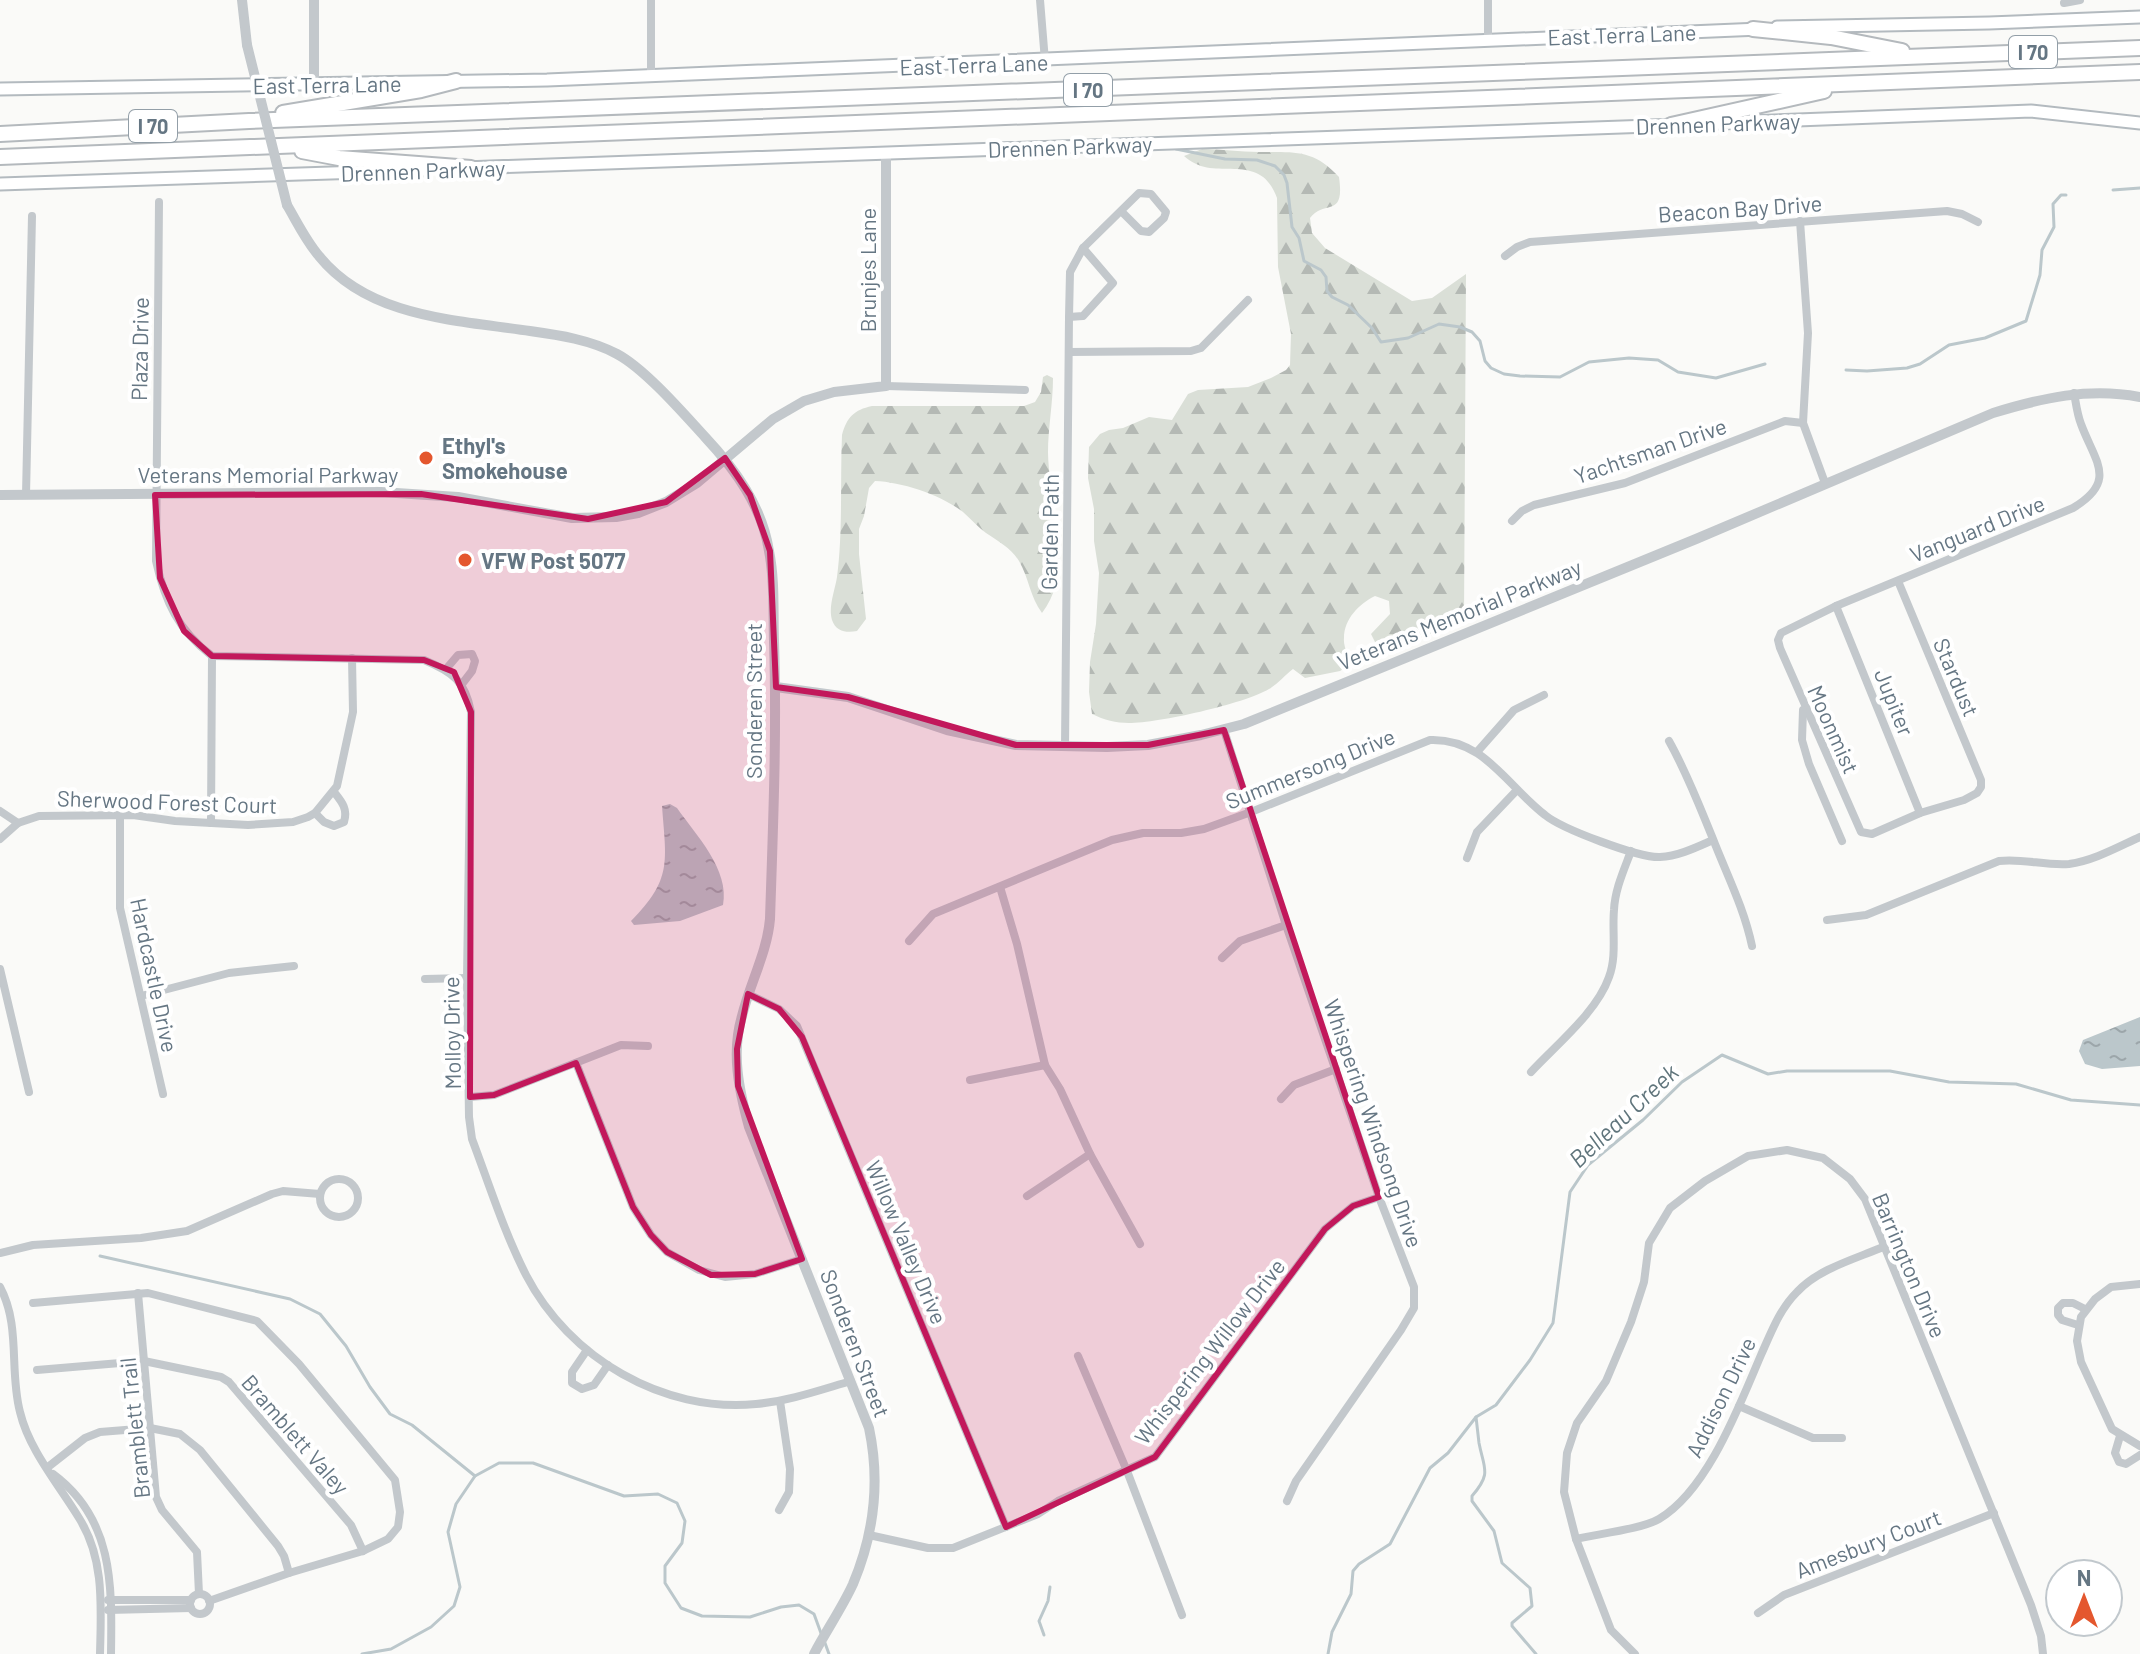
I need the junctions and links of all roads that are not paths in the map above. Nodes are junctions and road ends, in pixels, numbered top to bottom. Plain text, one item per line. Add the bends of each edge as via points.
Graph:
1 (242, 0) edge
2 (314, 0) edge
3 (651, 0) edge
4 (1040, 0) edge
5 (1488, 0) edge
6 (2080, 0) edge
7 (2064, 3) dead end
8 (2139, 16) edge
9 (1753, 29) junction
10 (1488, 39) junction
11 (2140, 48) edge
12 (1926, 56) junction
13 (1045, 61) junction
14 (2140, 72) edge
15 (651, 77) junction
16 (456, 81) junction
17 (314, 83) junction
18 (1863, 83) junction
19 (0, 89) edge
20 (249, 121) junction
21 (2140, 123) edge
22 (1671, 125) junction
23 (0, 134) edge
24 (278, 146) junction
25 (886, 153) junction
26 (0, 157) edge
27 (471, 168) junction
28 (0, 184) edge
29 (159, 202) dead end
30 (1122, 212) junction
31 (32, 216) dead end
32 (1800, 221) junction
33 (1978, 222) dead end
34 (1083, 248) junction
35 (1505, 256) dead end
36 (1248, 300) dead end
37 (1069, 317) junction
38 (1069, 352) junction
39 (886, 386) junction
40 (1025, 390) dead end
41 (2074, 393) junction
42 (2140, 397) edge
43 (1803, 423) junction
44 (725, 458) junction
45 (1825, 483) junction
46 (0, 495) edge
47 (26, 495) junction
48 (155, 495) junction
49 (1512, 521) dead end
50 (1898, 581) junction
51 (1836, 606) junction
52 (1778, 640) joint
53 (212, 656) junction
54 (352, 658) junction
55 (446, 669) junction
56 (462, 684) junction
57 (776, 687) junction
58 (1544, 695) dead end
59 (1803, 706) junction
60 (1224, 730) junction
61 (1669, 741) dead end
62 (1065, 747) junction
63 (1477, 752) junction
64 (1517, 790) junction
65 (334, 792) junction
66 (0, 811) edge
67 (1251, 812) junction
68 (315, 813) junction
69 (1920, 813) junction
70 (120, 815) junction
71 (18, 823) junction
72 (211, 823) junction
73 (2140, 837) edge
74 (0, 839) edge
75 (1713, 840) junction
76 (1842, 841) dead end
77 (1631, 851) junction
78 (1467, 858) dead end
79 (1000, 887) junction
80 (1827, 920) dead end
81 (1286, 925) junction
82 (909, 941) dead end
83 (1752, 946) dead end
84 (1222, 958) dead end
85 (294, 966) dead end
86 (0, 969) edge
87 (467, 978) junction
88 (425, 979) dead end
89 (748, 994) junction
90 (141, 996) junction
91 (648, 1046) dead end
92 (576, 1063) junction
93 (1045, 1065) junction
94 (1336, 1069) junction
95 (1531, 1072) dead end
96 (970, 1080) dead end
97 (29, 1092) dead end
98 (163, 1094) dead end
99 (470, 1097) junction
100 (1281, 1099) dead end
101 (1090, 1154) junction
102 (320, 1194) junction
103 (1027, 1196) dead end
104 (1379, 1197) junction
105 (1140, 1244) dead end
106 (1883, 1247) junction
107 (0, 1253) edge
108 (802, 1259) junction
109 (2140, 1284) edge
110 (0, 1287) edge
111 (138, 1293) junction
112 (33, 1303) dead end
113 (2085, 1309) junction
114 (2078, 1325) junction
115 (587, 1350) junction
116 (1078, 1356) dead end
117 (144, 1361) junction
118 (608, 1365) junction
119 (37, 1370) dead end
120 (851, 1381) junction
121 (780, 1401) junction
122 (1739, 1406) junction
123 (150, 1428) junction
124 (2120, 1436) junction
125 (1842, 1438) dead end
126 (2140, 1446) edge
127 (2140, 1455) edge
128 (50, 1470) junction
129 (1127, 1471) junction
130 (1287, 1501) dead end
131 (779, 1510) dead end
132 (1994, 1513) junction
133 (1006, 1527) junction
134 (869, 1535) junction
135 (1576, 1539) junction
136 (363, 1551) junction
137 (289, 1573) junction
138 (199, 1594) junction
139 (112, 1599) junction
140 (101, 1600) junction
141 (209, 1601) junction
142 (191, 1604) junction
143 (101, 1610) junction
144 (112, 1610) junction
145 (1758, 1613) dead end
146 (1182, 1615) dead end
147 (100, 1654) edge
148 (111, 1654) edge
149 (814, 1654) edge
150 (1635, 1654) edge
151 (2043, 1654) edge

1 - 44 street, Sonderen Street, bridge via 247,45 287,205 320,258 365,295 397,308 588,342 616,354
2 - 17 street
3 - 15 street
4 - 13 street
5 - 10 street
6 - 7 street
8 - 9 main road, East Terra Lane
9 - 10 main road, East Terra Lane
9 - 12 highway via 1831,37
10 - 13 main road, East Terra Lane
11 - 12 highway, I 70
12 - 20 highway, I 70
13 - 15 main road, East Terra Lane
14 - 18 highway, I 70
15 - 16 main road, East Terra Lane
16 - 17 main road, East Terra Lane
16 - 20 highway
17 - 19 main road, East Terra Lane
18 - 22 highway
18 - 24 highway, I 70
20 - 23 highway, I 70
21 - 22 main road, Drennen Parkway via 2031,111
22 - 25 main road, Drennen Parkway
24 - 26 highway, I 70
24 - 27 highway via 339,158
25 - 27 main road, Drennen Parkway
25 - 39 street, Brunjes Lane
27 - 28 main road, Drennen Parkway
29 - 48 street, Plaza Drive
30 - 30 street via 1139,193 1151,194 1166,212 1149,232
30 - 34 street
31 - 47 street
32 - 33 street, Beacon Bay Drive via 1947,211
32 - 35 street, Beacon Bay Drive via 1530,242
32 - 43 street via 1807,304
34 - 37 street, Garden Path via 1070,272
34 - 37 street via 1113,283 1083,316
36 - 38 street via 1201,348 1191,351
37 - 38 street, Garden Path
38 - 62 street, Garden Path
39 - 40 street, Veterans Memorial Parkway
39 - 44 street, Veterans Memorial Parkway via 804,401
41 - 42 street, Veterans Memorial Parkway
41 - 45 street, Veterans Memorial Parkway via 1993,413
41 - 50 street, Vanguard Drive via 2080,423 2100,469 2096,491 2073,508
43 - 45 street
43 - 49 street, Yachtsman Drive via 1785,421 1625,483 1534,505
44 - 48 street, Veterans Memorial Parkway via 666,502 638,513 588,519 421,494
44 - 57 street, Sonderen Street via 750,495 770,551
45 - 60 street, Veterans Memorial Parkway
46 - 47 street, Veterans Memorial Parkway
47 - 48 street, Veterans Memorial Parkway
48 - 53 street via 160,578 176,620
50 - 51 street, Vanguard Drive
50 - 69 street, Stardust via 1981,780 1977,793
51 - 52 street, Vanguard Drive via 1789,627
51 - 69 street, Jupiter
52 - 59 street, Moonmist
53 - 54 street, Molloy Drive
53 - 72 street
54 - 55 street, Molloy Drive via 424,660
54 - 65 street, Sherwood Forest Court via 353,712
55 - 56 street, Molloy Drive
55 - 56 street, Molloy Drive via 458,655 472,654 472,671
56 - 87 street, Molloy Drive via 471,712
57 - 62 street, Veterans Memorial Parkway via 848,697 996,742
57 - 89 street, Sonderen Street via 768,935
58 - 63 street via 1514,710
59 - 69 street, Moonmist via 1861,832 1872,834
59 - 76 street via 1802,740
60 - 62 street, Veterans Memorial Parkway via 1148,745
60 - 67 street, Whispering Windsong Drive
61 - 75 street
63 - 64 street, Summersong Drive
63 - 67 street, Summersong Drive via 1430,740
64 - 77 street, Summersong Drive via 1563,826
64 - 78 street via 1477,832
65 - 68 street, Sherwood Forest Court
65 - 68 street, Sherwood Forest Court via 344,804 344,822 334,826
66 - 71 street
67 - 79 street, Summersong Drive via 1204,829 1112,840
67 - 81 street, Whispering Windsong Drive
68 - 72 street, Sherwood Forest Court via 293,822
70 - 71 street, Sherwood Forest Court via 39,816
70 - 72 street, Sherwood Forest Court
70 - 90 street, Hardcastle Drive via 120,908
71 - 74 street
73 - 80 street via 2071,864 1999,861 1866,915
75 - 77 street, Summersong Drive via 1663,857
75 - 83 street
77 - 95 street via 1617,889 1610,976 1595,1003
79 - 82 street, Summersong Drive via 933,914
79 - 93 street
81 - 84 street via 1240,941
81 - 94 street, Whispering Windsong Drive
85 - 90 street via 229,973
86 - 97 street
87 - 88 street
87 - 99 street, Molloy Drive
89 - 108 street, Sonderen Street via 740,1019 738,1086
89 - 133 street, Willow Valley Drive via 779,1009 797,1026
90 - 98 street, Hardcastle Drive
91 - 92 street via 621,1045
92 - 99 street via 494,1095
92 - 108 street via 633,1207 667,1252 725,1277
93 - 96 street
93 - 101 street
94 - 100 street via 1294,1085
94 - 104 street, Whispering Windsong Drive
99 - 115 street, Molloy Drive via 472,1139 526,1275 544,1305
101 - 103 street
101 - 105 street
102 - 102 street via 324,1211 336,1217 353,1212 358,1201 356,1189 341,1179 328,1182
102 - 107 street via 272,1194 187,1231 33,1245
104 - 129 street, Whispering Willow Drive via 1353,1206 1325,1229 1155,1457
104 - 130 street, Whispering Windsong Drive via 1414,1287 1414,1308
106 - 122 street, Addison Drive via 1799,1289 1781,1311
106 - 132 street, Barrington Drive
106 - 135 street, Barrington Drive via 1865,1199 1850,1179 1823,1158 1787,1150 1748,1156 1670,1208 1649,1243 1631,1322 1606,1381 1577,1423 1567,1453 1564,1492
108 - 120 street, Sonderen Street
109 - 113 street via 2111,1287
110 - 128 street via 12,1321 19,1409 35,1451
111 - 112 street
111 - 117 street, Bramblett Trail
111 - 136 street via 249,1317 266,1327 299,1364 395,1480 398,1527 388,1539
113 - 114 street
113 - 114 street via 2073,1303 2058,1308 2062,1320
114 - 124 street via 2081,1362 2103,1415
115 - 118 street, Molloy Drive
115 - 118 street via 572,1372 576,1387 594,1385
116 - 129 street
117 - 119 street, Bramblett Valey
117 - 123 street, Bramblett Trail
117 - 136 street, Bramblett Valey via 229,1382 351,1525
118 - 121 street, Molloy Drive via 635,1382 699,1402 737,1406
120 - 121 street, Molloy Drive
120 - 134 street, Sonderen Street via 872,1444 875,1498
121 - 131 street via 790,1469 789,1492
122 - 125 street via 1813,1438
122 - 135 street, Addison Drive via 1699,1480 1679,1504 1656,1521
123 - 128 street via 91,1434
123 - 137 street via 180,1434 200,1450 278,1546
123 - 138 street, Bramblett Trail via 156,1497 197,1552
124 - 126 street
124 - 127 street via 2115,1453 2119,1462 2126,1464
128 - 139 street via 69,1486 92,1519 107,1559
128 - 140 street via 90,1540
129 - 133 street, Whispering Willow Drive
129 - 146 street
132 - 145 street, Amesbury Court via 1784,1595
132 - 151 street, Barrington Drive via 2031,1605
133 - 134 street, Whispering Willow Drive via 941,1549
134 - 149 street, Sonderen Street via 853,1583
135 - 150 street, Barrington Drive via 1611,1630
136 - 137 street
137 - 141 street
138 - 141 street
138 - 142 street
139 - 140 street
139 - 142 street
139 - 144 street
140 - 143 street
141 - 142 street via 204,1613 197,1614
142 - 144 street
143 - 144 street
143 - 147 street
144 - 148 street

